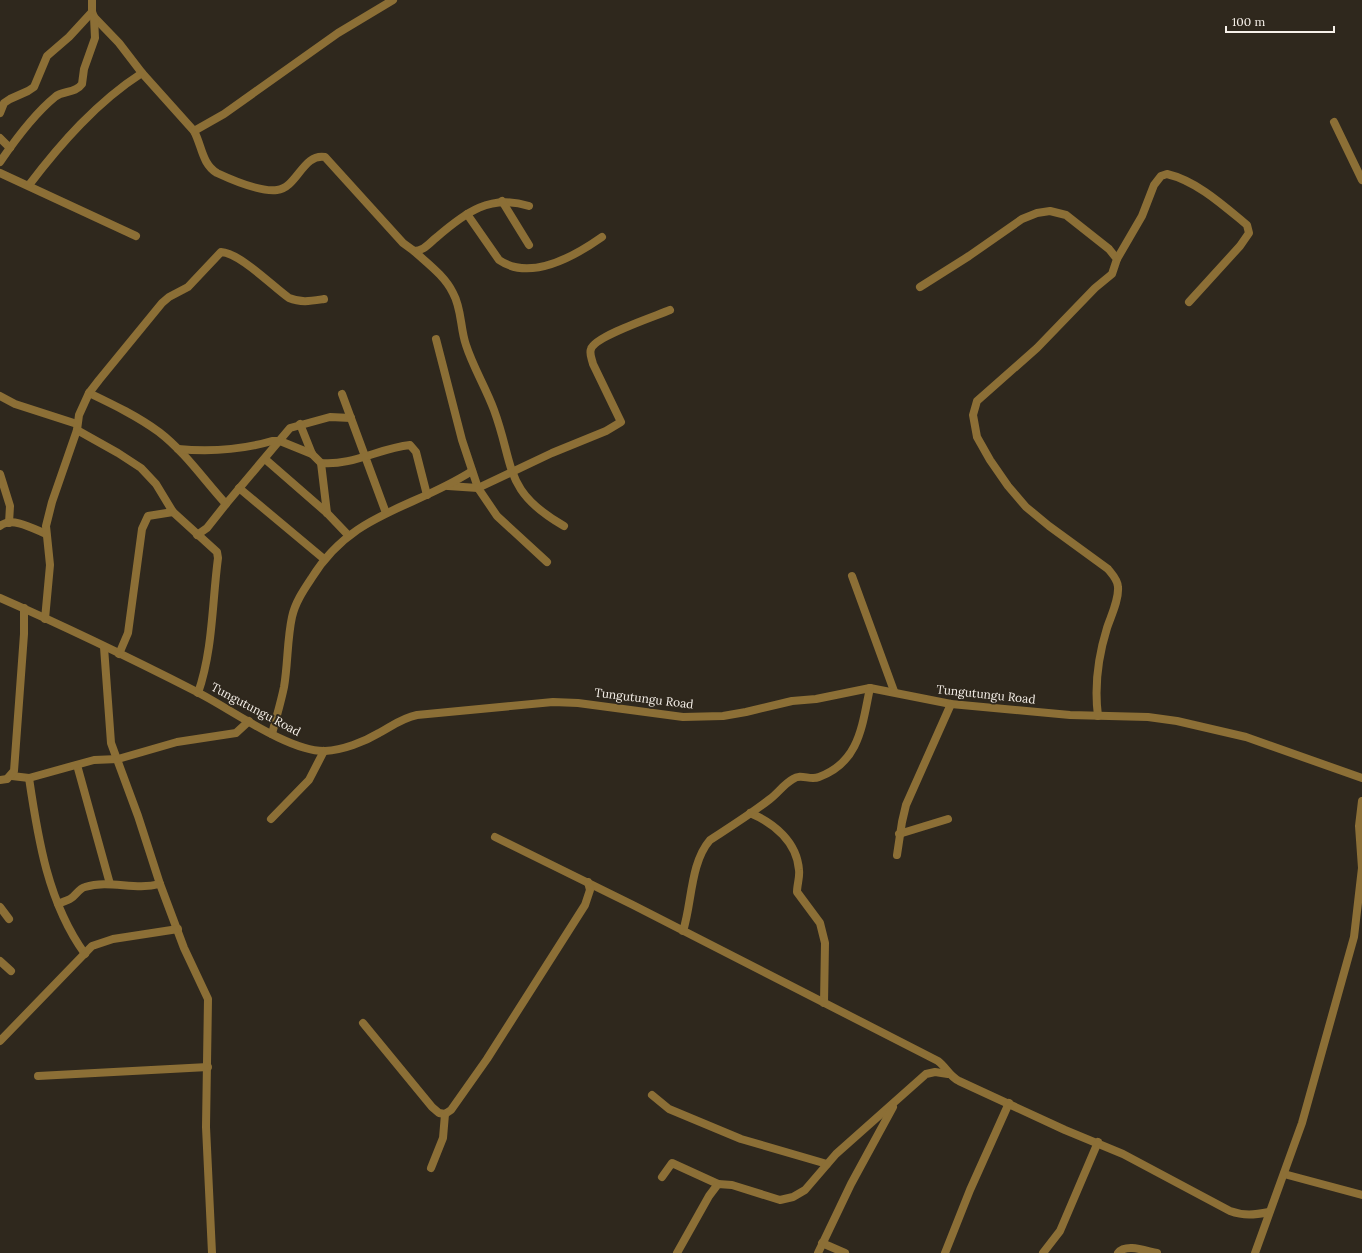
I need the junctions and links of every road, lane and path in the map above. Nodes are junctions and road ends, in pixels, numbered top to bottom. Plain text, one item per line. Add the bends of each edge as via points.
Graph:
1 (92, 0) edge
2 (393, 0) edge
3 (93, 14) junction
4 (142, 73) junction
5 (0, 113) edge
6 (1334, 122) dead end
7 (194, 131) junction
8 (0, 138) edge
9 (10, 148) junction
10 (0, 162) edge
11 (0, 173) edge
12 (1362, 180) edge
13 (28, 186) junction
14 (502, 201) junction
15 (529, 206) dead end
16 (467, 214) junction
17 (136, 236) dead end
18 (602, 236) dead end
19 (529, 245) dead end
20 (414, 251) junction
21 (1117, 259) junction
22 (920, 287) dead end
23 (324, 299) dead end
24 (1189, 302) dead end
25 (670, 310) dead end
26 (436, 338) dead end
27 (89, 393) junction
28 (342, 394) dead end
29 (0, 396) edge
30 (351, 418) junction
31 (300, 424) junction
32 (77, 427) junction
33 (280, 441) junction
34 (178, 449) junction
35 (312, 454) junction
36 (366, 457) junction
37 (264, 459) junction
38 (321, 463) junction
39 (472, 471) junction
40 (511, 472) junction
41 (0, 474) edge
42 (448, 486) junction
43 (239, 488) junction
44 (478, 488) junction
45 (427, 495) junction
46 (226, 504) junction
47 (173, 512) junction
48 (386, 513) junction
49 (327, 514) junction
50 (9, 522) junction
51 (0, 526) edge
52 (564, 526) dead end
53 (46, 534) junction
54 (197, 534) junction
55 (348, 535) junction
56 (324, 559) junction
57 (547, 562) dead end
58 (852, 576) dead end
59 (0, 598) edge
60 (24, 608) junction
61 (45, 619) junction
62 (104, 647) junction
63 (118, 654) junction
64 (870, 688) junction
65 (894, 691) junction
66 (198, 693) junction
67 (951, 704) junction
68 (1098, 716) junction
69 (249, 721) junction
70 (272, 734) junction
71 (324, 751) junction
72 (118, 759) junction
73 (76, 764) junction
74 (12, 776) junction
75 (29, 778) junction
76 (1362, 778) edge
77 (0, 780) edge
78 (1362, 801) edge
79 (750, 813) junction
80 (271, 819) dead end
81 (948, 819) dead end
82 (900, 834) junction
83 (495, 837) dead end
84 (897, 855) dead end
85 (588, 882) junction
86 (110, 884) junction
87 (160, 884) junction
88 (58, 904) junction
89 (0, 906) edge
90 (9, 919) dead end
91 (178, 929) junction
92 (683, 931) junction
93 (85, 954) junction
94 (0, 960) edge
95 (11, 970) dead end
96 (824, 1003) junction
97 (363, 1023) dead end
98 (0, 1041) edge
99 (208, 1067) junction
100 (948, 1074) junction
101 (38, 1076) dead end
102 (652, 1095) dead end
103 (895, 1103) junction
104 (1009, 1103) junction
105 (445, 1114) junction
106 (1098, 1142) junction
107 (826, 1164) junction
108 (431, 1168) dead end
109 (1284, 1174) junction
110 (662, 1177) dead end
111 (718, 1184) junction
112 (1362, 1195) edge
113 (1269, 1212) junction
114 (822, 1243) junction
115 (212, 1253) edge
116 (677, 1253) edge
117 (818, 1253) edge
118 (845, 1253) edge
119 (945, 1253) edge
120 (1043, 1253) edge
121 (1118, 1253) edge
122 (1157, 1253) edge
123 (1255, 1253) edge

1 - 3 street
2 - 7 street via 338,33 224,114
3 - 4 street
3 - 5 street via 47,56 34,87 4,103
3 - 9 street via 95,38 84,69 82,84 75,91 56,96
4 - 7 street
4 - 13 street via 103,101 46,162
6 - 12 street
7 - 20 street via 211,170 230,179 267,190 285,187 311,159 325,157 403,243
8 - 9 street
9 - 10 street
11 - 13 street
13 - 17 street
14 - 15 street
14 - 16 street
14 - 19 street
16 - 18 street via 499,260 507,266 517,268 550,265 576,254
16 - 20 street via 425,248
20 - 40 street via 453,292 459,308 466,345 494,411
21 - 22 street via 1109,248 1066,216 1050,211 1022,219
21 - 24 street via 1161,176 1167,174 1205,192 1247,226 1248,234
21 - 68 street via 1112,274 1042,343 982,397 974,408 973,415 977,437 990,460 1026,507 1115,577 1118,586 1117,596 1098,668
23 - 27 street via 310,302 289,298 238,258 228,252 221,252 188,287 162,303
25 - 40 street via 618,331 597,342 591,349 593,364 621,422
26 - 39 street
27 - 32 street via 79,415
27 - 34 street via 132,414
28 - 30 street
29 - 32 street
30 - 31 street via 330,417
30 - 36 street
31 - 33 street via 290,428
31 - 35 street
32 - 47 street via 141,468 156,484
32 - 53 street via 52,502
33 - 34 street via 204,452
33 - 35 street
33 - 37 street
34 - 46 street
35 - 38 street
36 - 38 street
36 - 45 street via 410,445 416,452
36 - 48 street
37 - 43 street
37 - 49 street
38 - 49 street
39 - 42 street
39 - 44 street
40 - 44 street
40 - 52 street via 522,494 544,515
41 - 50 street via 10,506
42 - 44 street
42 - 45 street
43 - 46 street
43 - 56 street
44 - 57 street via 497,516
45 - 48 street
46 - 54 street via 207,528
47 - 54 street
47 - 63 street via 148,516 142,529 128,633
48 - 55 street
49 - 55 street
50 - 51 street
50 - 53 street
53 - 61 street via 50,565
54 - 66 street via 213,547 218,558 208,656
55 - 56 street
56 - 70 street via 297,601 292,616 284,687
58 - 65 street
59 - 60 street, Tungutungu Road
60 - 61 street, Tungutungu Road
60 - 74 street
61 - 62 street, Tungutungu Road
62 - 63 street, Tungutungu Road
62 - 72 street via 108,723 111,743
63 - 66 street, Tungutungu Road
64 - 65 street, Tungutungu Road
64 - 71 street, Tungutungu Road via 724,716 683,717 553,702 417,715 407,717 368,739
64 - 79 street via 859,737 848,758 833,771 818,778 797,777 791,780 770,800
65 - 67 street, Tungutungu Road
66 - 69 street, Tungutungu Road
67 - 68 street, Tungutungu Road
67 - 82 street via 906,805
68 - 76 street, Tungutungu Road via 1148,717 1178,721 1246,737
69 - 70 street, Tungutungu Road
69 - 72 street via 236,733 177,742
70 - 71 street, Tungutungu Road via 294,744
71 - 80 street via 309,780
72 - 73 street
72 - 87 street
73 - 75 street
73 - 86 street
74 - 75 street
74 - 77 street
75 - 88 street via 38,833
78 - 109 street via 1359,826 1362,868 1354,937 1302,1123
79 - 92 street via 710,840 703,848
79 - 96 street via 775,827 789,841 799,870 797,892 820,924 825,943
81 - 82 street
82 - 84 street
83 - 85 street
85 - 92 street
85 - 105 street via 590,890 585,905 487,1059 451,1110
86 - 87 street via 140,888
86 - 88 street via 83,888 71,899
87 - 91 street
88 - 93 street via 72,936
89 - 90 street
91 - 93 street via 100,942
91 - 99 street via 208,999
92 - 96 street
93 - 98 street
94 - 95 street
96 - 100 street via 938,1061
97 - 105 street via 432,1107
99 - 101 street
99 - 115 street via 206,1127
100 - 103 street via 926,1074
100 - 104 street
102 - 107 street via 669,1109 741,1139
103 - 107 street
103 - 114 street
104 - 106 street via 1065,1130
104 - 119 street
105 - 108 street via 443,1138
106 - 113 street via 1230,1211 1252,1216
106 - 120 street via 1060,1231
107 - 111 street via 805,1190 793,1197 780,1200 732,1185
109 - 112 street
109 - 113 street
110 - 111 street via 672,1163
111 - 116 street
113 - 123 street
114 - 117 street
114 - 118 street
121 - 122 street via 1121,1249 1127,1248

